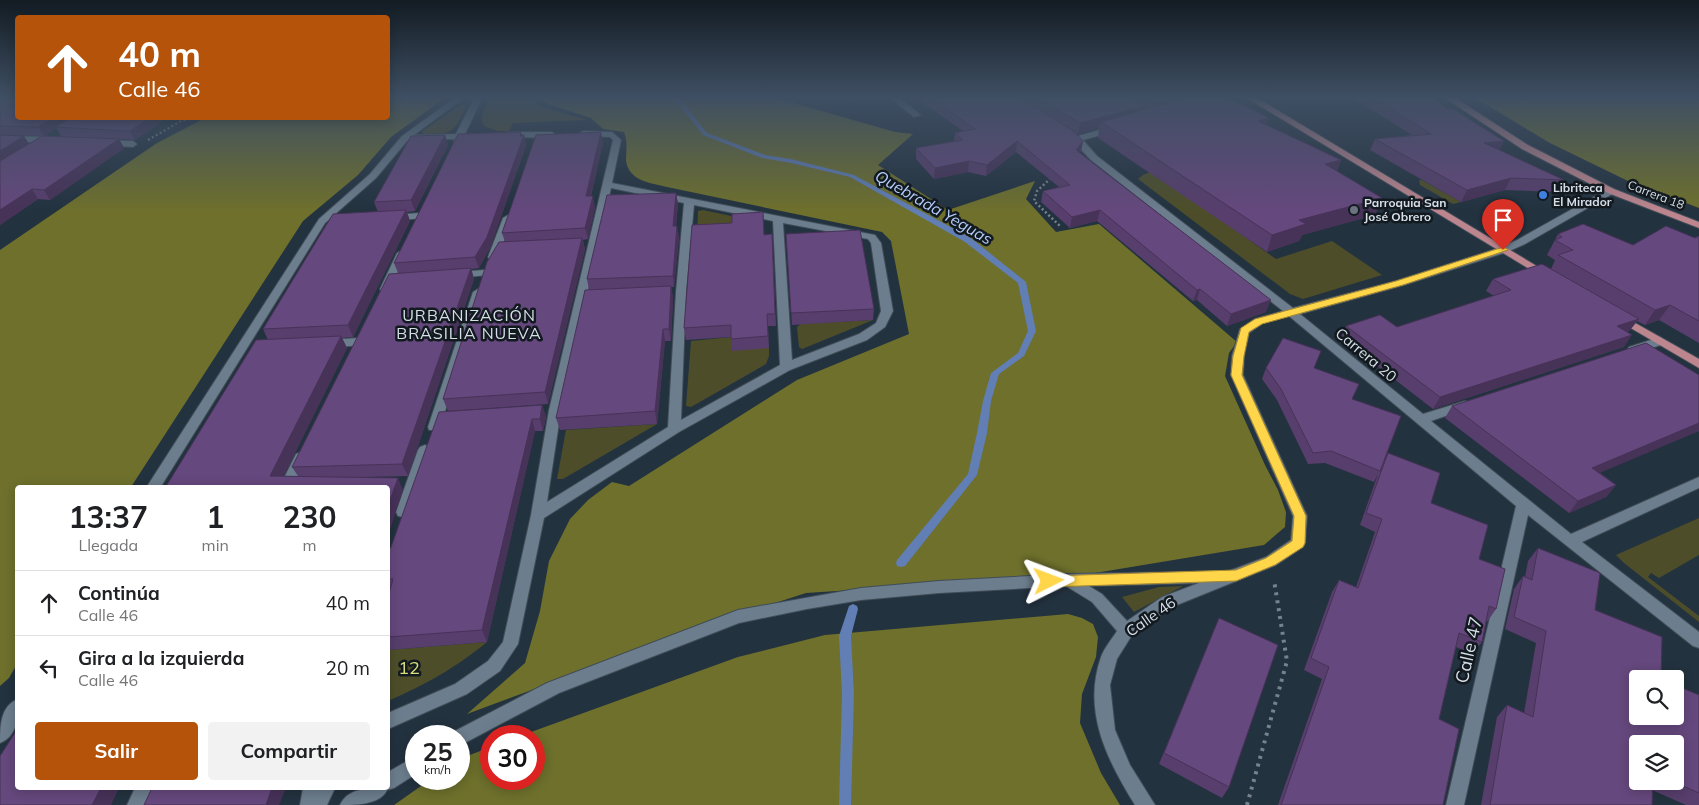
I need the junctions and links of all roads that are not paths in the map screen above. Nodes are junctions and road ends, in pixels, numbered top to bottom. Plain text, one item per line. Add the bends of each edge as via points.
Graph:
1 (536, 135) edge
2 (53, 136) edge
3 (408, 136) edge
4 (460, 136) junction
5 (479, 136) edge
6 (592, 136) edge
7 (1072, 136) edge
8 (1089, 136) edge
9 (1313, 136) edge
10 (1507, 136) edge
11 (405, 138) junction
12 (0, 139) edge
13 (1077, 139) junction
14 (47, 140) junction
15 (66, 141) edge
16 (94, 142) edge
17 (133, 144) road end
18 (532, 149) edge
19 (31, 150) edge
20 (450, 153) edge
21 (607, 185) junction
22 (1611, 191) junction
23 (689, 202) junction
24 (514, 203) edge
25 (420, 216) edge
26 (381, 218) edge
27 (778, 219) junction
28 (342, 220) edge
29 (322, 222) junction
30 (1699, 225) edge
31 (408, 241) edge
32 (1503, 250) junction
33 (484, 273) junction
34 (446, 276) edge
35 (1552, 279) edge
36 (380, 299) edge
37 (1609, 312) edge
38 (1292, 313) junction
39 (1660, 341) junction
40 (358, 342) edge
41 (319, 344) edge
42 (260, 347) edge
43 (241, 348) junction
44 (1623, 354) edge
45 (1699, 364) edge
46 (786, 367) junction
47 (1475, 402) edge
48 (1420, 420) junction
49 (674, 429) junction
50 (308, 444) edge
51 (1699, 482) edge
52 (156, 485) edge
53 (288, 485) edge
54 (1523, 504) junction
55 (538, 515) junction
56 (399, 525) edge
57 (1571, 540) junction
58 (1236, 575) junction
59 (1068, 580) junction
60 (1126, 630) junction
61 (1699, 641) edge
62 (15, 708) edge
63 (15, 711) edge
64 (0, 716) edge
65 (390, 720) edge
66 (470, 732) edge
67 (0, 735) edge
68 (405, 771) edge
69 (390, 781) edge
70 (143, 790) edge
71 (312, 790) edge
72 (325, 790) edge
73 (375, 790) edge
74 (136, 805) edge
75 (309, 805) edge
76 (317, 805) edge
77 (349, 805) edge
78 (1146, 805) edge
79 (1455, 805) edge

1 - 18 street
2 - 14 street
3 - 11 street
4 - 5 street
4 - 11 street
4 - 20 street
6 - 21 street via 612,136 617,140
7 - 13 street, Carrera 20
8 - 13 street
9 - 32 main road
10 - 22 main road, Carrera 18
11 - 29 street via 373,176
12 - 14 street
13 - 38 street, Carrera 20 via 1094,158
14 - 15 street
14 - 19 street
16 - 17 street
21 - 23 street
21 - 55 street via 589,245 587,296 550,411
22 - 30 main road, Carrera 18
22 - 32 street, Calle 46
23 - 27 street
23 - 49 street via 676,292
24 - 33 street via 502,248
25 - 26 street
27 - 46 street
27 - 46 street via 871,237 876,243 887,311 882,325 863,337
28 - 29 street
29 - 43 street
31 - 36 street via 394,281
32 - 35 main road
32 - 38 street, Calle 46
33 - 34 street
33 - 56 street via 442,418 408,483
37 - 39 main road
38 - 48 street, Carrera 20
38 - 58 street, Calle 46 via 1259,321 1244,330 1236,375 1300,516 1298,543 1270,561
39 - 44 street
39 - 45 main road
40 - 41 street
42 - 43 street
43 - 52 street
46 - 49 street
47 - 48 street
48 - 54 street, Carrera 20
49 - 55 street
50 - 53 street
51 - 57 street
54 - 57 street, Carrera 20
54 - 79 street, Calle 47
55 - 65 street via 510,644 494,666 461,689
57 - 61 street, Carrera 20
58 - 59 street
58 - 60 street, Calle 46 via 1167,602
59 - 60 street via 1097,598
59 - 66 street via 861,594 738,618 552,688
60 - 78 street, Calle 46 via 1109,657 1102,684 1106,730 1124,771
62 - 64 street
63 - 67 street
68 - 69 street
70 - 74 street
71 - 75 street
72 - 76 street
73 - 77 street

